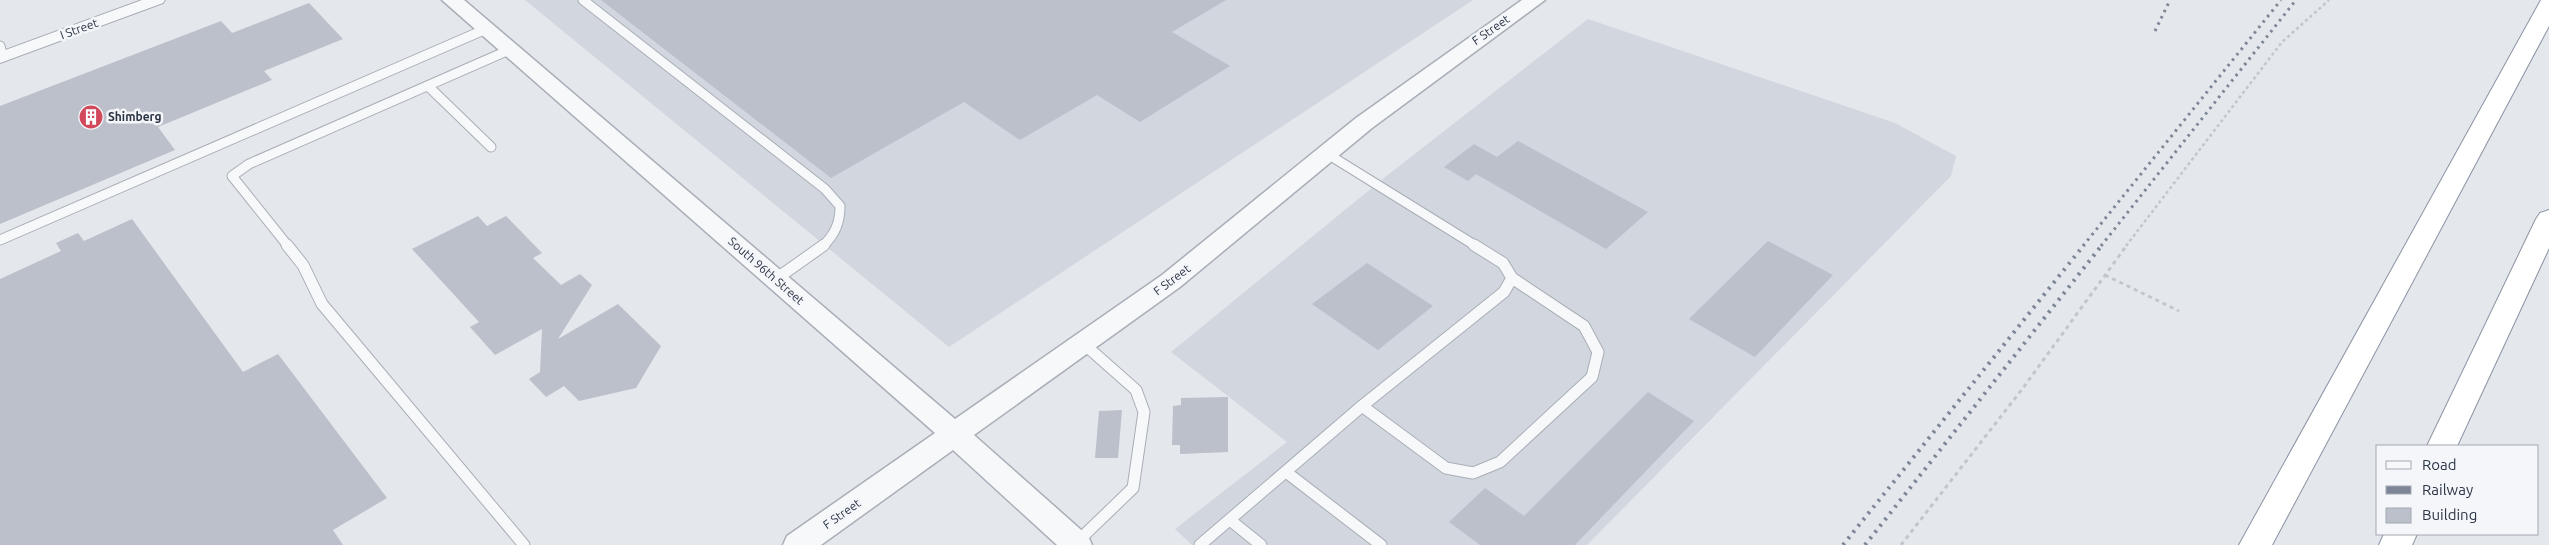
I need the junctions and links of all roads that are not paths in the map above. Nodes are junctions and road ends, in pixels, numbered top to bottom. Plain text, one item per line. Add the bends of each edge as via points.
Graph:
1 (157, 0) edge
2 (452, 0) edge
3 (582, 0) edge
4 (1535, 0) edge
5 (2549, 5) edge
6 (486, 29) junction
7 (509, 50) junction
8 (1, 54) edge
9 (428, 86) junction
10 (491, 147) dead end
11 (1326, 153) junction
12 (2549, 219) edge
13 (0, 240) edge
14 (1512, 278) junction
15 (776, 279) junction
16 (1084, 344) junction
17 (1362, 406) junction
18 (955, 435) junction
19 (2442, 445) edge
20 (1286, 472) junction
21 (1230, 520) junction
22 (1076, 544) edge
23 (524, 545) edge
24 (798, 545) edge
25 (1200, 545) edge
26 (1261, 545) edge
27 (1381, 545) edge
28 (2255, 545) edge

1 - 8 street, I Street
2 - 6 street, South 96th Street
3 - 15 lane via 825,189 840,206 838,226 824,243 809,258
4 - 11 street, F Street via 1403,92
5 - 28 highway
6 - 7 street, South 96th Street
6 - 13 lane
7 - 9 lane
7 - 15 street, South 96th Street
9 - 10 lane
9 - 23 lane via 249,164 232,176 303,265 322,304
11 - 14 lane via 1503,264
11 - 16 street, F Street via 1226,238
12 - 19 highway
14 - 17 lane via 1504,292
14 - 17 lane via 1584,326 1598,352 1592,377 1500,462 1473,473 1446,468
15 - 18 street, South 96th Street
16 - 18 street, F Street
16 - 22 lane via 1136,390 1144,412 1133,488
17 - 20 lane
18 - 22 street, South 96th Street
18 - 24 street, F Street
20 - 21 lane
20 - 27 lane
21 - 25 lane
21 - 26 lane

